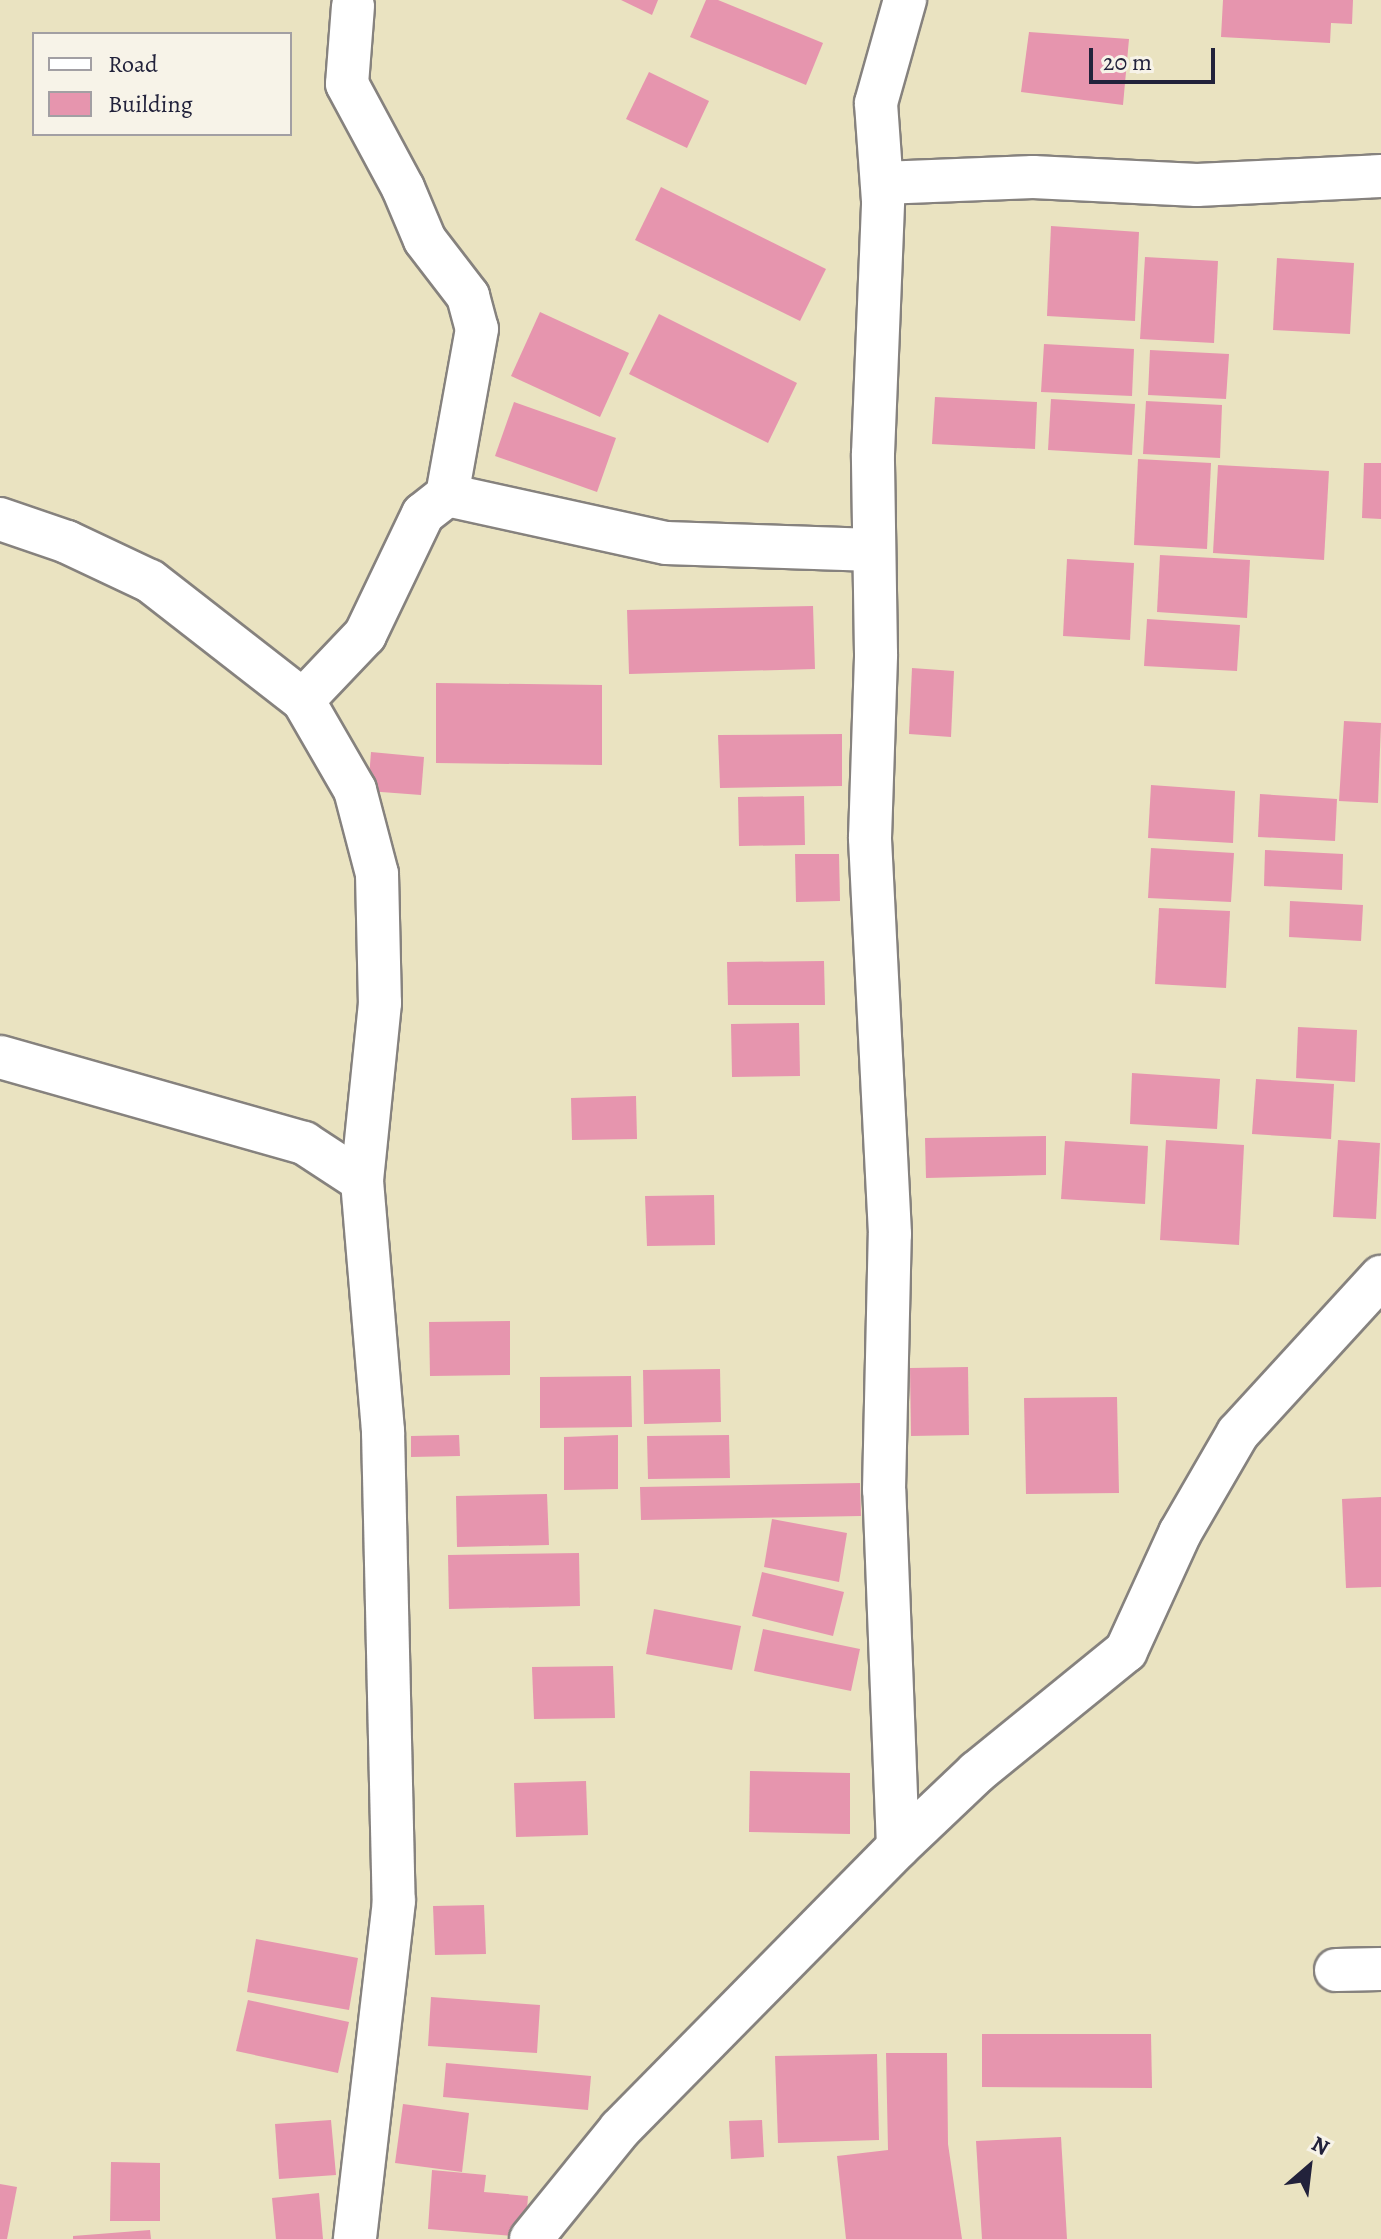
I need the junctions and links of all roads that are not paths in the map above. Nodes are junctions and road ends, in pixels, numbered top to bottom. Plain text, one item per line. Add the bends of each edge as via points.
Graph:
1 (905, 0) edge
2 (353, 6) dead end
3 (1381, 176) edge
4 (882, 183) junction
5 (447, 495) junction
6 (0, 519) edge
7 (874, 550) junction
8 (303, 700) junction
9 (0, 1057) edge
10 (362, 1181) junction
11 (1381, 1277) edge
12 (898, 1847) junction
13 (1381, 1969) edge
14 (1336, 1970) dead end
15 (355, 2239) edge
16 (531, 2239) edge

1 - 4 street via 876,103
2 - 5 street via 347,84 425,240 468,296 477,329
3 - 4 street via 1197,185 1033,177
4 - 7 street
5 - 7 street via 666,543
5 - 8 street via 423,514 365,635
6 - 8 street via 67,542 150,581
7 - 12 street via 870,838 890,1234 884,1490
8 - 10 street via 355,790 377,874 380,1003
9 - 10 street via 304,1143
10 - 15 street via 383,1431 394,1901
11 - 12 street via 1238,1433 1180,1533 1126,1651 977,1772
12 - 16 street via 620,2129
13 - 14 street

